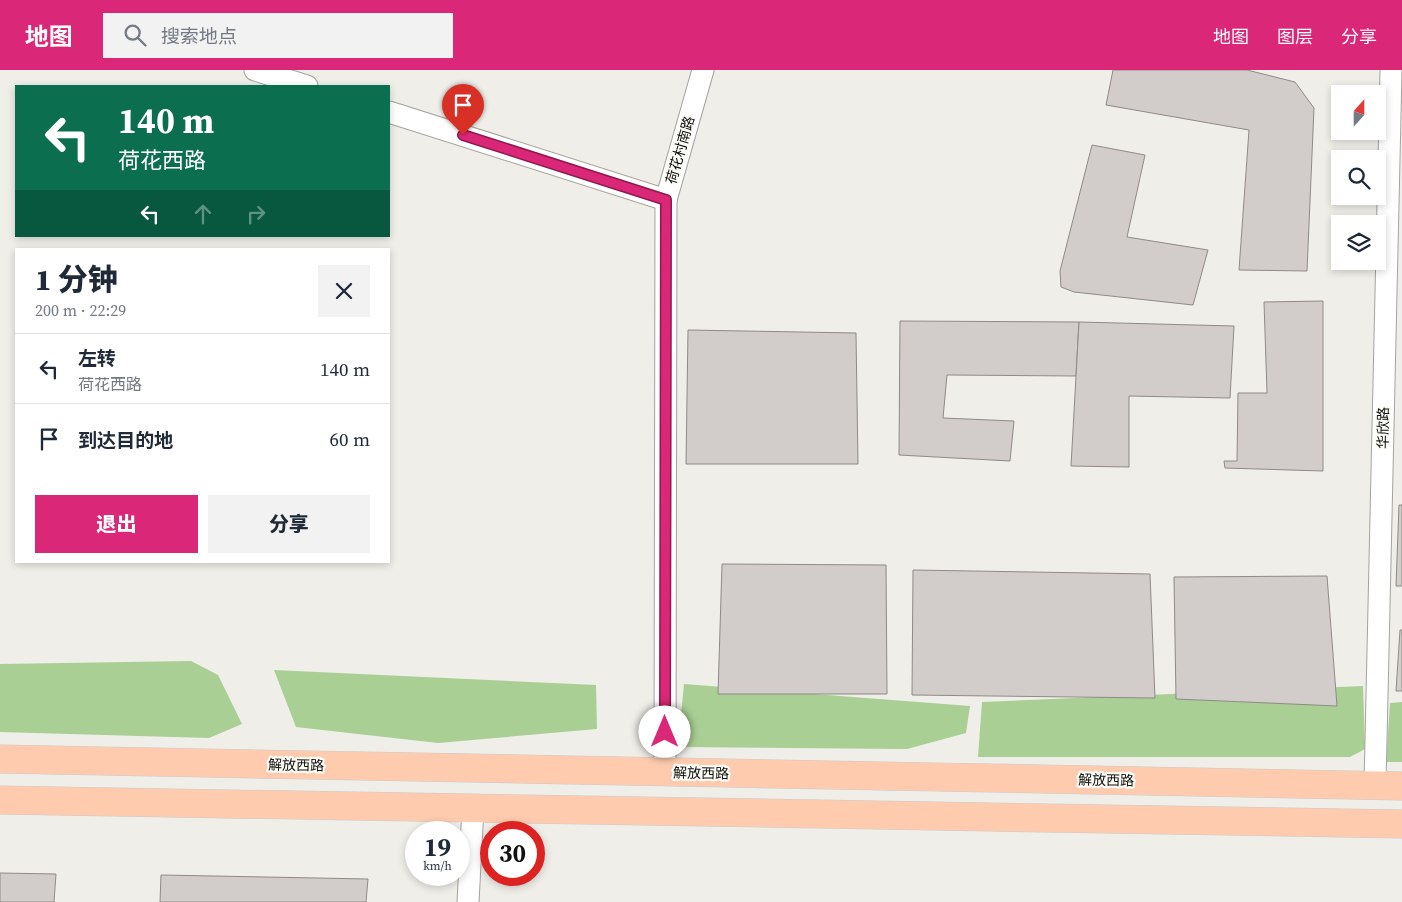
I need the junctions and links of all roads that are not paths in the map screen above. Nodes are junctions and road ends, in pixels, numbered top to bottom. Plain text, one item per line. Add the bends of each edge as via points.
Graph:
1 (256, 70) edge
2 (703, 70) edge
3 (1391, 70) edge
4 (304, 85) edge
5 (390, 112) edge
6 (666, 200) junction
7 (0, 759) edge
8 (665, 772) junction
9 (1389, 786) edge
10 (0, 800) edge
11 (473, 808) junction
12 (1402, 824) edge
13 (468, 902) edge

1 - 4 street
2 - 6 street, 荷花村南路
3 - 9 street, 华欣路
5 - 6 street
6 - 8 street, 荷花村南路
7 - 8 main road, 解放西路
8 - 9 main road, 解放西路
10 - 11 main road
11 - 12 main road
11 - 13 street

